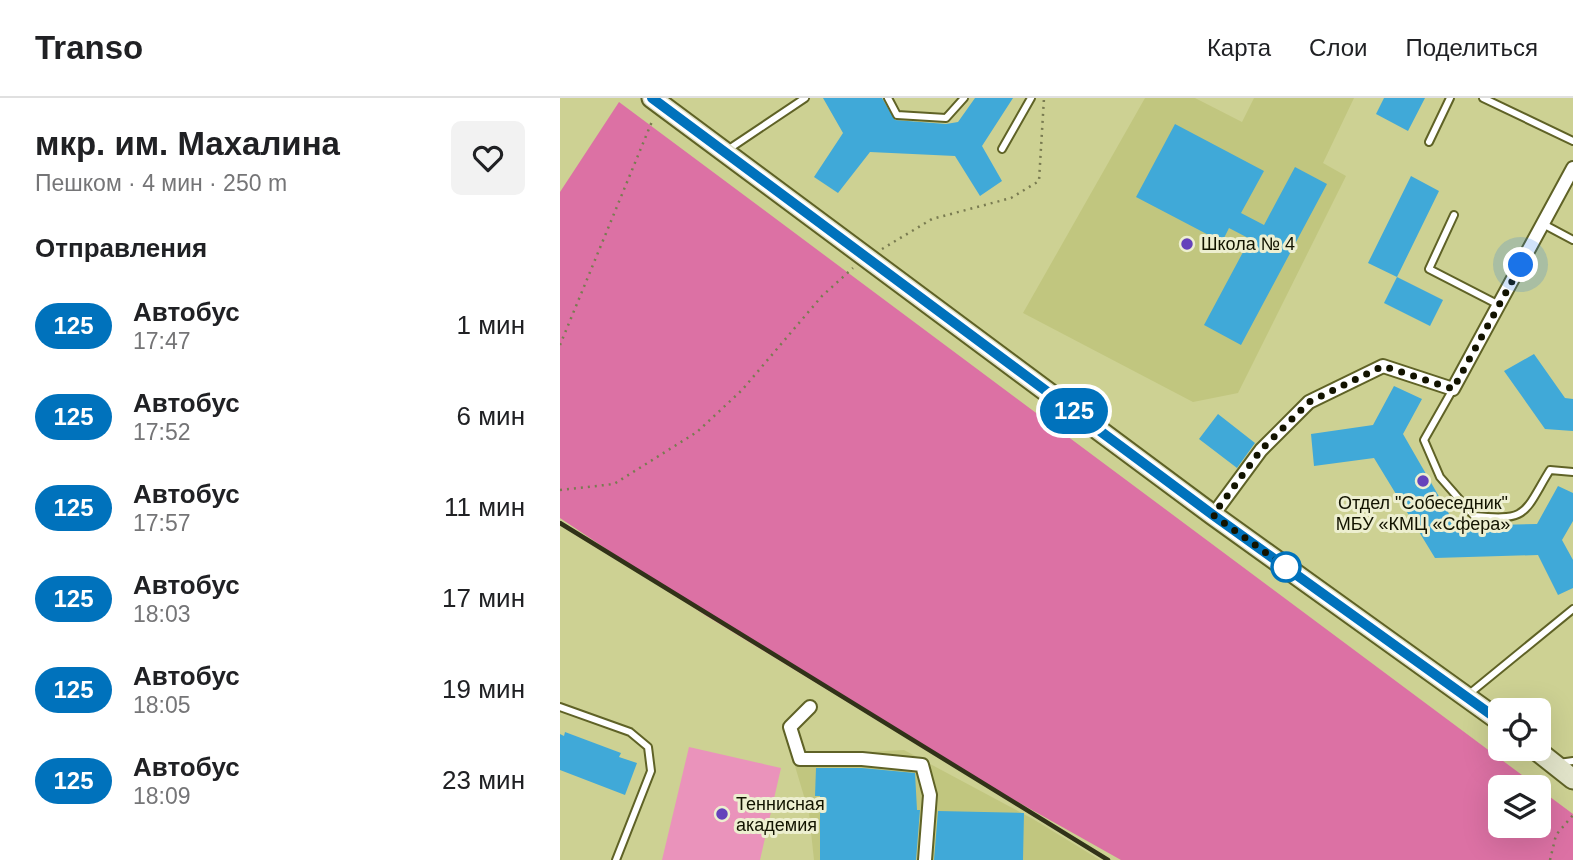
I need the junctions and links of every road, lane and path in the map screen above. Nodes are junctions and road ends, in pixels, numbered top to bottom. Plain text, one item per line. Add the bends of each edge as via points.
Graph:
1 (806, 98) edge
2 (888, 98) edge
3 (964, 98) edge
4 (1031, 98) edge
5 (1044, 98) edge
6 (1450, 98) edge
7 (1483, 98) edge
8 (656, 101) edge
9 (1573, 141) edge
10 (1429, 142) dead end
11 (1002, 149) dead end
12 (724, 152) junction
13 (1573, 168) edge
14 (1454, 215) dead end
15 (1543, 225) junction
16 (1573, 240) edge
17 (868, 258) junction
18 (1499, 305) junction
19 (560, 345) edge
20 (1453, 389) junction
21 (1573, 471) edge
22 (560, 490) edge
23 (1213, 515) junction
24 (1573, 609) edge
25 (1467, 695) junction
26 (560, 707) edge
27 (810, 707) dead end
28 (1488, 712) edge
29 (1563, 762) edge
30 (1573, 779) edge
31 (1573, 815) edge
32 (616, 860) edge
33 (925, 860) edge
34 (1550, 860) edge

1 - 12 lane
2 - 3 lane via 897,115 946,118
4 - 11 lane
5 - 17 path via 1038,181 1011,198 932,219
6 - 10 lane
7 - 9 lane
8 - 12 street
8 - 19 path
12 - 17 street
13 - 15 street
14 - 18 lane via 1429,269
15 - 16 lane
15 - 18 street
17 - 22 path via 822,296 742,390 697,432 614,484
17 - 23 street
18 - 20 street
20 - 21 lane via 1424,440 1440,477 1474,516 1510,519 1525,511 1550,470
20 - 23 street via 1383,366 1309,402 1261,450
23 - 25 street
24 - 25 lane
25 - 28 street
26 - 32 lane via 630,732 648,747 650,771
27 - 33 street via 790,727 800,759 922,765 930,795
29 - 30 street
31 - 34 path via 1556,835

